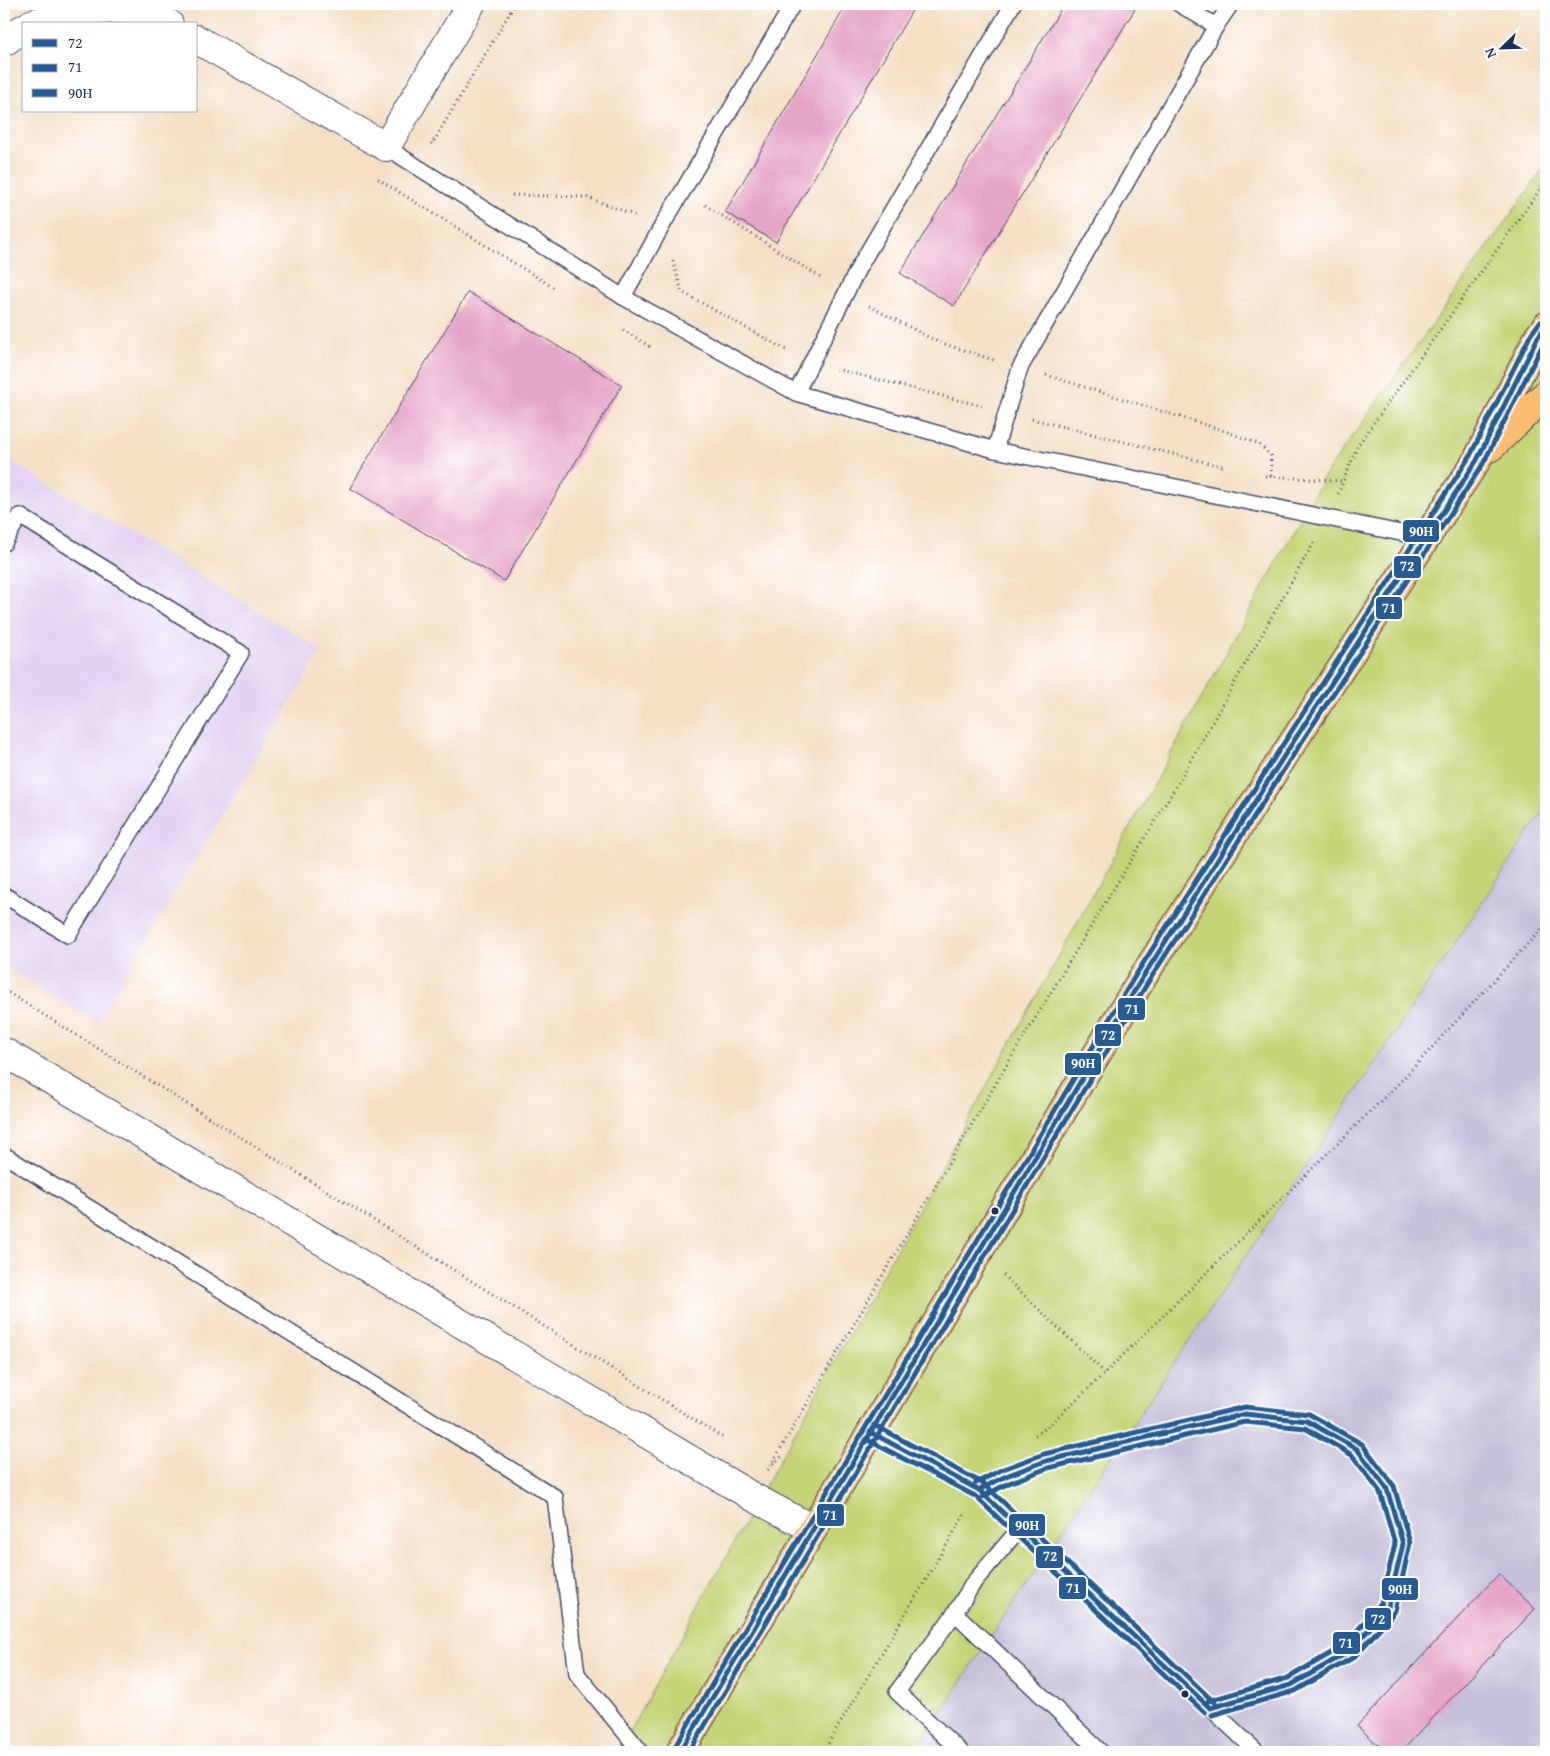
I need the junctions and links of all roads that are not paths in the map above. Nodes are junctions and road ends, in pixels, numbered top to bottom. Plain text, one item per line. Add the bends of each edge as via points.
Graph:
1 (471, 4) edge
2 (793, 4) edge
3 (1013, 4) edge
4 (1179, 4) edge
5 (1231, 4) edge
6 (38, 22) edge
7 (162, 22) edge
8 (1216, 26) junction
9 (22, 29) edge
10 (198, 40) edge
11 (4, 42) edge
12 (386, 148) junction
13 (623, 296) junction
14 (1546, 326) edge
15 (796, 393) junction
16 (1546, 394) edge
17 (995, 450) junction
18 (1477, 460) junction
19 (1425, 538) junction
20 (4, 543) edge
21 (4, 895) edge
22 (4, 1052) edge
23 (4, 1155) edge
24 (870, 1432) junction
25 (979, 1490) junction
26 (1020, 1528) junction
27 (813, 1529) junction
28 (955, 1613) junction
29 (1210, 1708) junction
30 (641, 1752) edge
31 (680, 1752) edge
32 (961, 1752) edge
33 (1101, 1752) edge
34 (1257, 1752) edge

1 - 12 street
2 - 13 lane
3 - 15 lane via 864,259
4 - 8 lane
5 - 8 lane
6 - 7 street via 70,12 120,9
8 - 17 lane via 1020,368
9 - 11 street
10 - 12 street
12 - 13 lane
13 - 15 lane
14 - 18 main road
15 - 17 lane
16 - 18 main road
17 - 19 lane
18 - 19 main road
19 - 24 main road via 1141,980
20 - 21 lane via 20,516 241,652 68,935
22 - 27 street via 753,1497
23 - 30 lane via 555,1497 577,1674
24 - 25 lane
24 - 27 main road
25 - 26 lane
25 - 29 lane via 1046,1461 1245,1414 1307,1421 1357,1449 1387,1489 1403,1544 1388,1607 1350,1651 1291,1685
26 - 28 lane via 974,1582
26 - 29 lane
27 - 31 main road
28 - 32 lane via 897,1692
28 - 33 lane
29 - 34 lane

